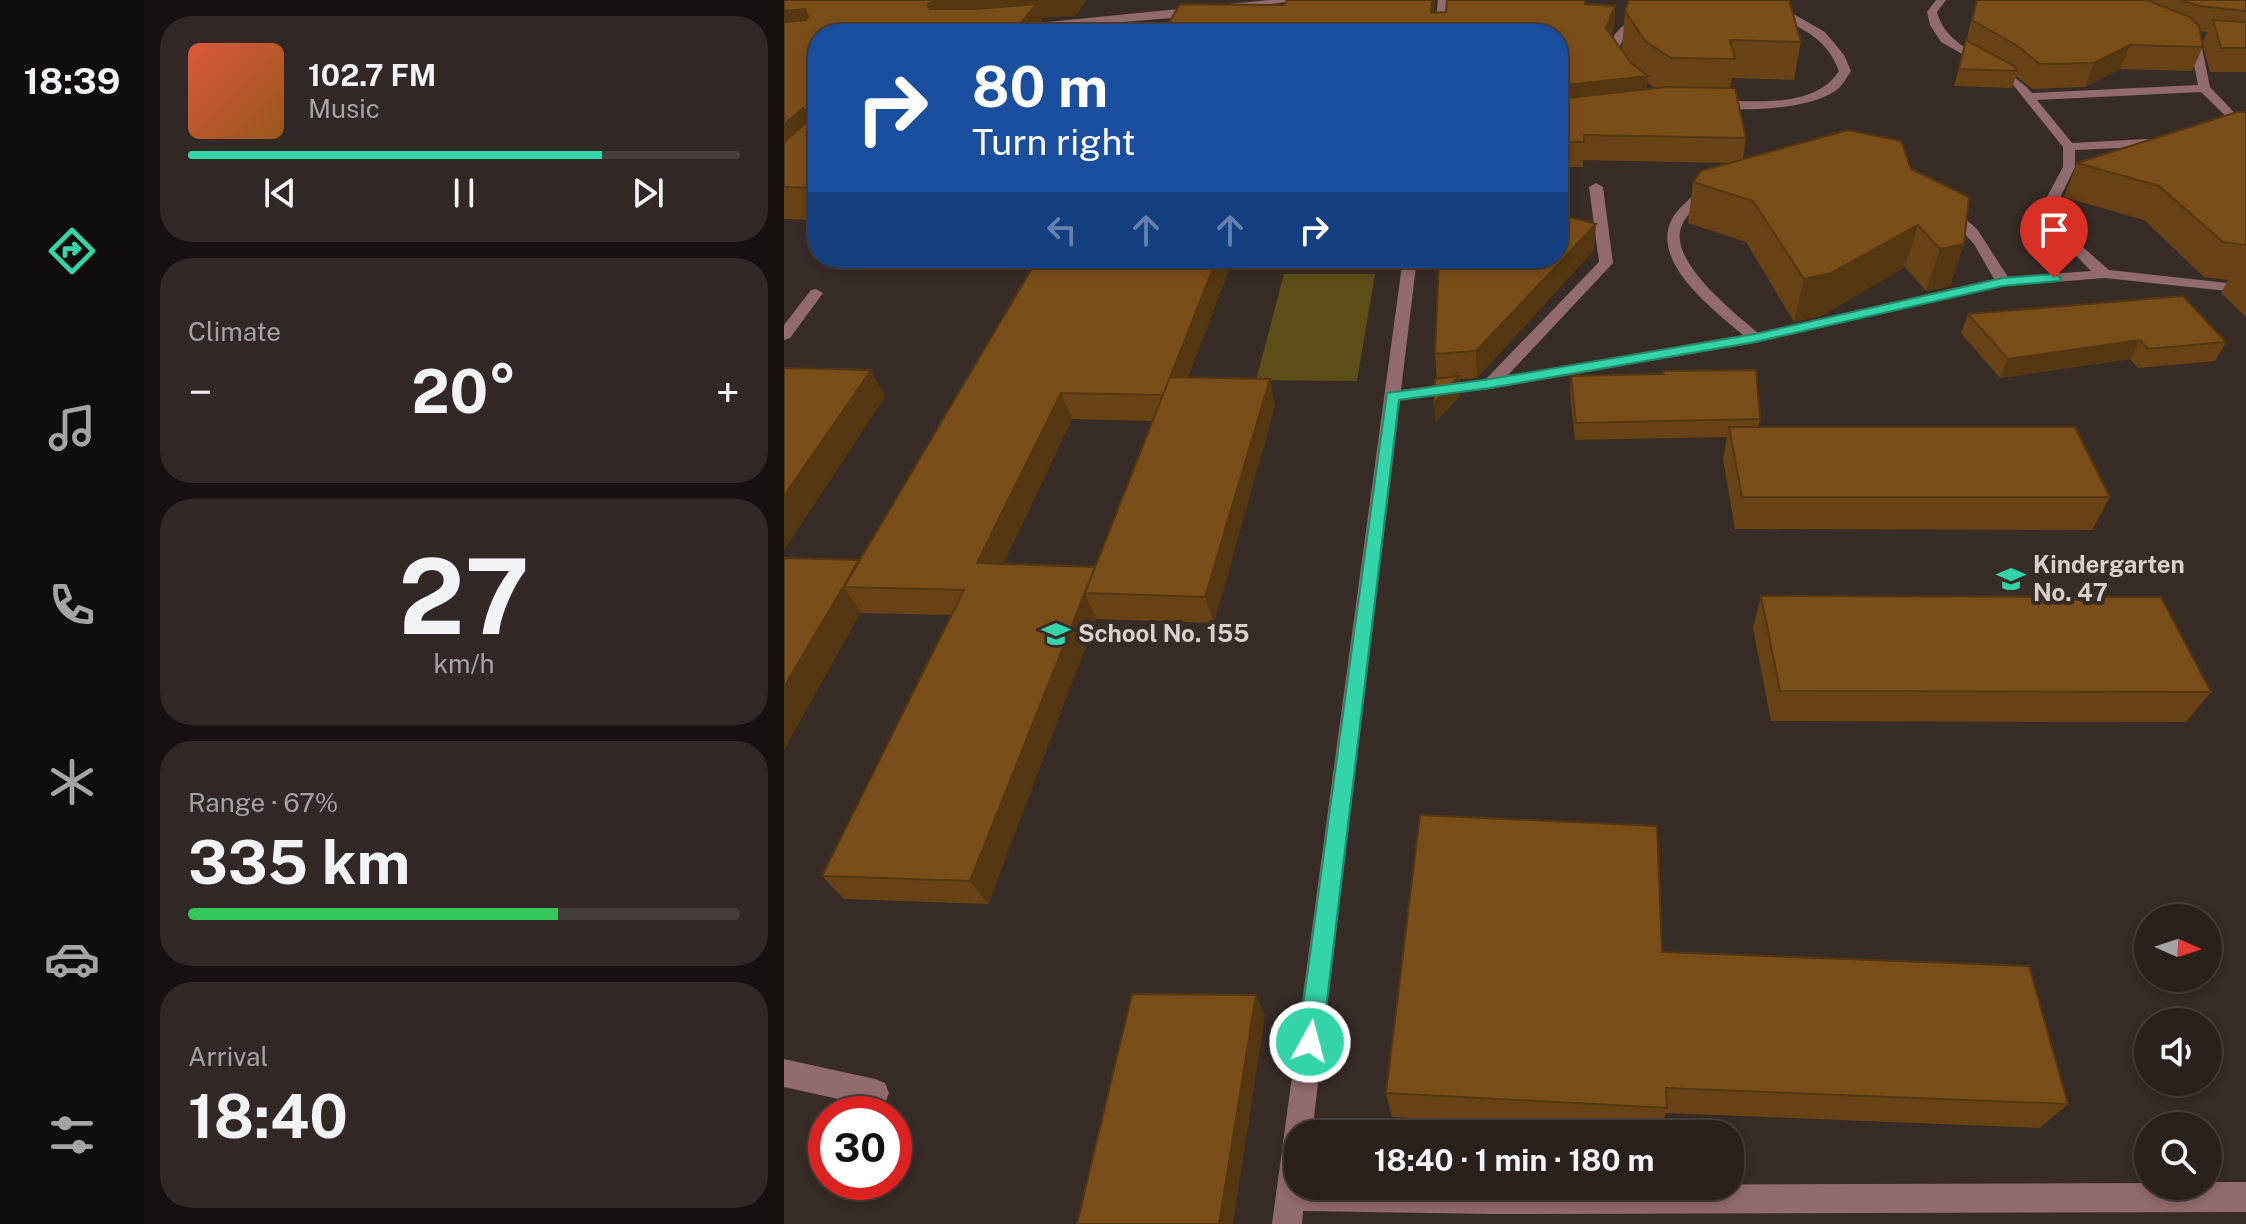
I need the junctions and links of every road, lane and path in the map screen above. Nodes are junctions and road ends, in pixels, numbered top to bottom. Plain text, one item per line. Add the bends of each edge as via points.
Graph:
1 (1295, 0) edge
2 (1443, 0) edge
3 (1941, 0) edge
4 (1254, 2) edge
5 (1762, 5) edge
6 (1664, 15) edge
7 (1097, 24) edge
8 (1440, 24) edge
9 (2208, 39) edge
10 (1630, 74) edge
11 (2204, 88) junction
12 (2028, 97) junction
13 (1693, 104) edge
14 (2246, 135) edge
15 (2231, 138) edge
16 (2187, 141) edge
17 (2069, 147) junction
18 (1723, 183) edge
19 (1596, 187) dead end
20 (1929, 192) edge
21 (1409, 268) edge
22 (2105, 274) junction
23 (2003, 282) junction
24 (2246, 289) edge
25 (816, 293) dead end
26 (784, 335) edge
27 (1755, 338) junction
28 (1490, 384) junction
29 (1392, 396) junction
30 (784, 1073) edge
31 (875, 1093) dead end
32 (1300, 1120) edge
33 (2246, 1197) edge
34 (1288, 1210) edge

1 - 4 street
2 - 8 street
3 - 12 street via 1932,12 1945,40 2014,79
4 - 7 street via 1169,20
5 - 13 street via 1811,28 1838,48 1845,71 1834,88 1769,105
6 - 10 street via 1636,20 1620,32 1613,49
9 - 11 street via 2181,34 2196,48
11 - 12 street
11 - 14 street
12 - 17 street
14 - 15 street
16 - 17 street
17 - 22 street via 2069,167 2048,208 2079,256
18 - 27 street via 1685,210 1673,230 1674,245 1698,289
19 - 28 street via 1606,263
20 - 23 street via 1990,253
21 - 29 street
22 - 23 street
22 - 24 street
23 - 27 street
25 - 26 street
27 - 28 street
28 - 29 street
29 - 32 street
30 - 31 street
33 - 34 street via 1491,1199

